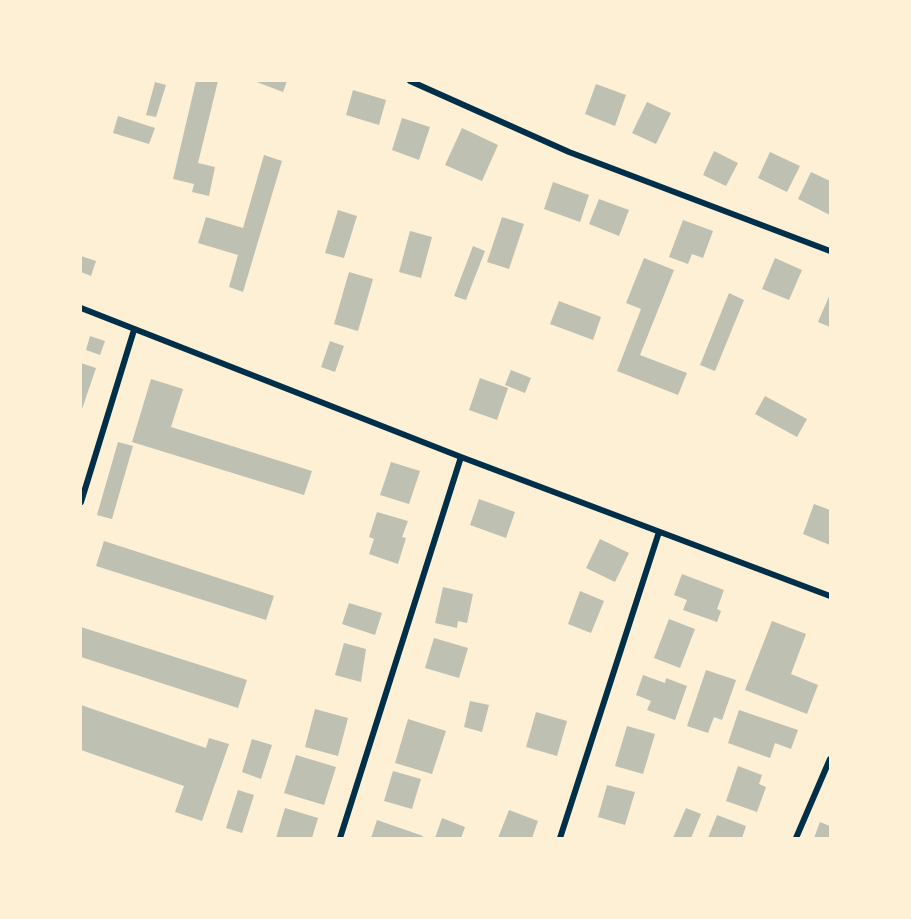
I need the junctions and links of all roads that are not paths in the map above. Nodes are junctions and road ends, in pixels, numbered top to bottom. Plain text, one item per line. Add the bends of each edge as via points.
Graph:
1 (410, 81) edge
2 (830, 251) edge
3 (81, 308) edge
4 (134, 330) junction
5 (461, 458) junction
6 (81, 502) edge
7 (659, 532) junction
8 (830, 597) edge
9 (830, 759) edge
10 (340, 838) edge
11 (560, 838) edge
12 (796, 838) edge

1 - 2 street via 569,152
3 - 4 street
4 - 5 street
4 - 6 street
5 - 7 street
5 - 10 street
7 - 8 street
7 - 11 street
9 - 12 street

